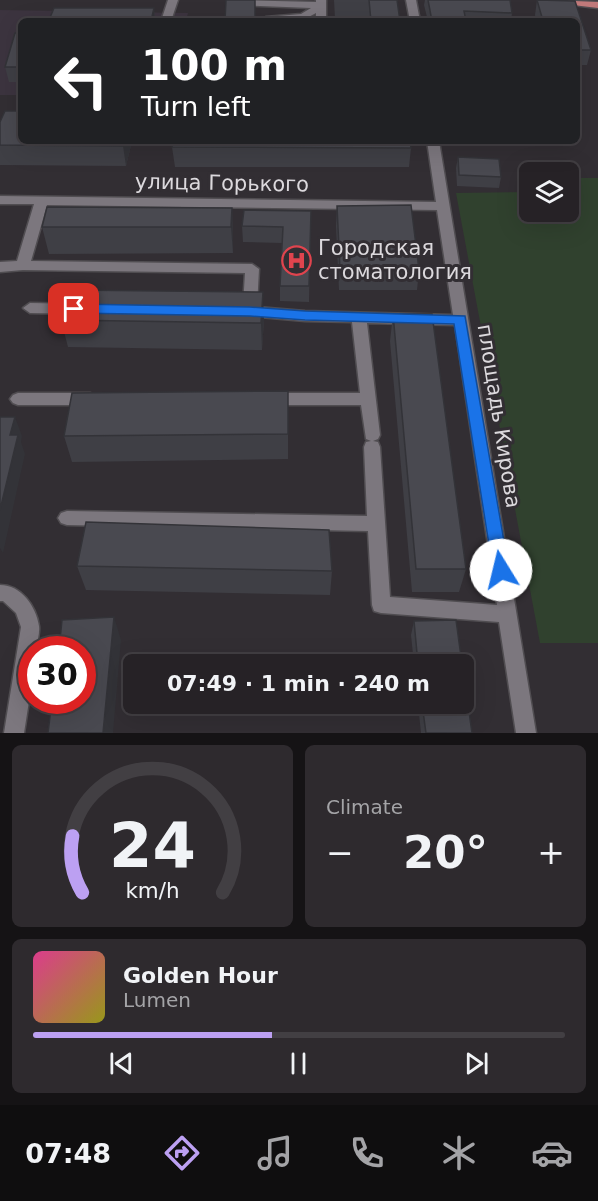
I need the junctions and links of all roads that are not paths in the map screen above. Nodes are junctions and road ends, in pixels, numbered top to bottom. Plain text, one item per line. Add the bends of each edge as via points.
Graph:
1 (173, 0) edge
2 (411, 0) edge
3 (556, 0) edge
4 (596, 0) edge
5 (233, 2) edge
6 (321, 3) edge
7 (598, 6) edge
8 (167, 18) edge
9 (286, 18) edge
10 (414, 18) edge
11 (434, 144) edge
12 (0, 200) edge
13 (42, 200) junction
14 (443, 206) junction
15 (23, 265) junction
16 (0, 267) edge
17 (30, 308) dead end
18 (99, 309) edge
19 (227, 311) edge
20 (250, 311) junction
21 (359, 317) junction
22 (460, 320) junction
23 (18, 399) dead end
24 (111, 399) edge
25 (251, 399) edge
26 (368, 399) junction
27 (67, 518) dead end
28 (376, 524) junction
29 (0, 593) edge
30 (508, 614) junction
31 (14, 733) edge
32 (526, 733) edge

1 - 8 street
2 - 10 street
3 - 7 main road
4 - 7 street
5 - 6 street
6 - 9 street via 303,17
11 - 14 street, площадь Кирова
12 - 13 street, улица Горького
13 - 14 street, улица Горького
13 - 15 street
14 - 22 street, площадь Кирова
15 - 16 street
15 - 20 street via 252,269
17 - 18 street
19 - 20 street
20 - 21 street
21 - 22 street
21 - 26 street
22 - 30 street, площадь Кирова
23 - 24 street
25 - 26 street
26 - 28 street
27 - 28 street
28 - 30 street via 381,605
29 - 31 street via 7,593 24,608 30,627
30 - 32 street, площадь Кирова

